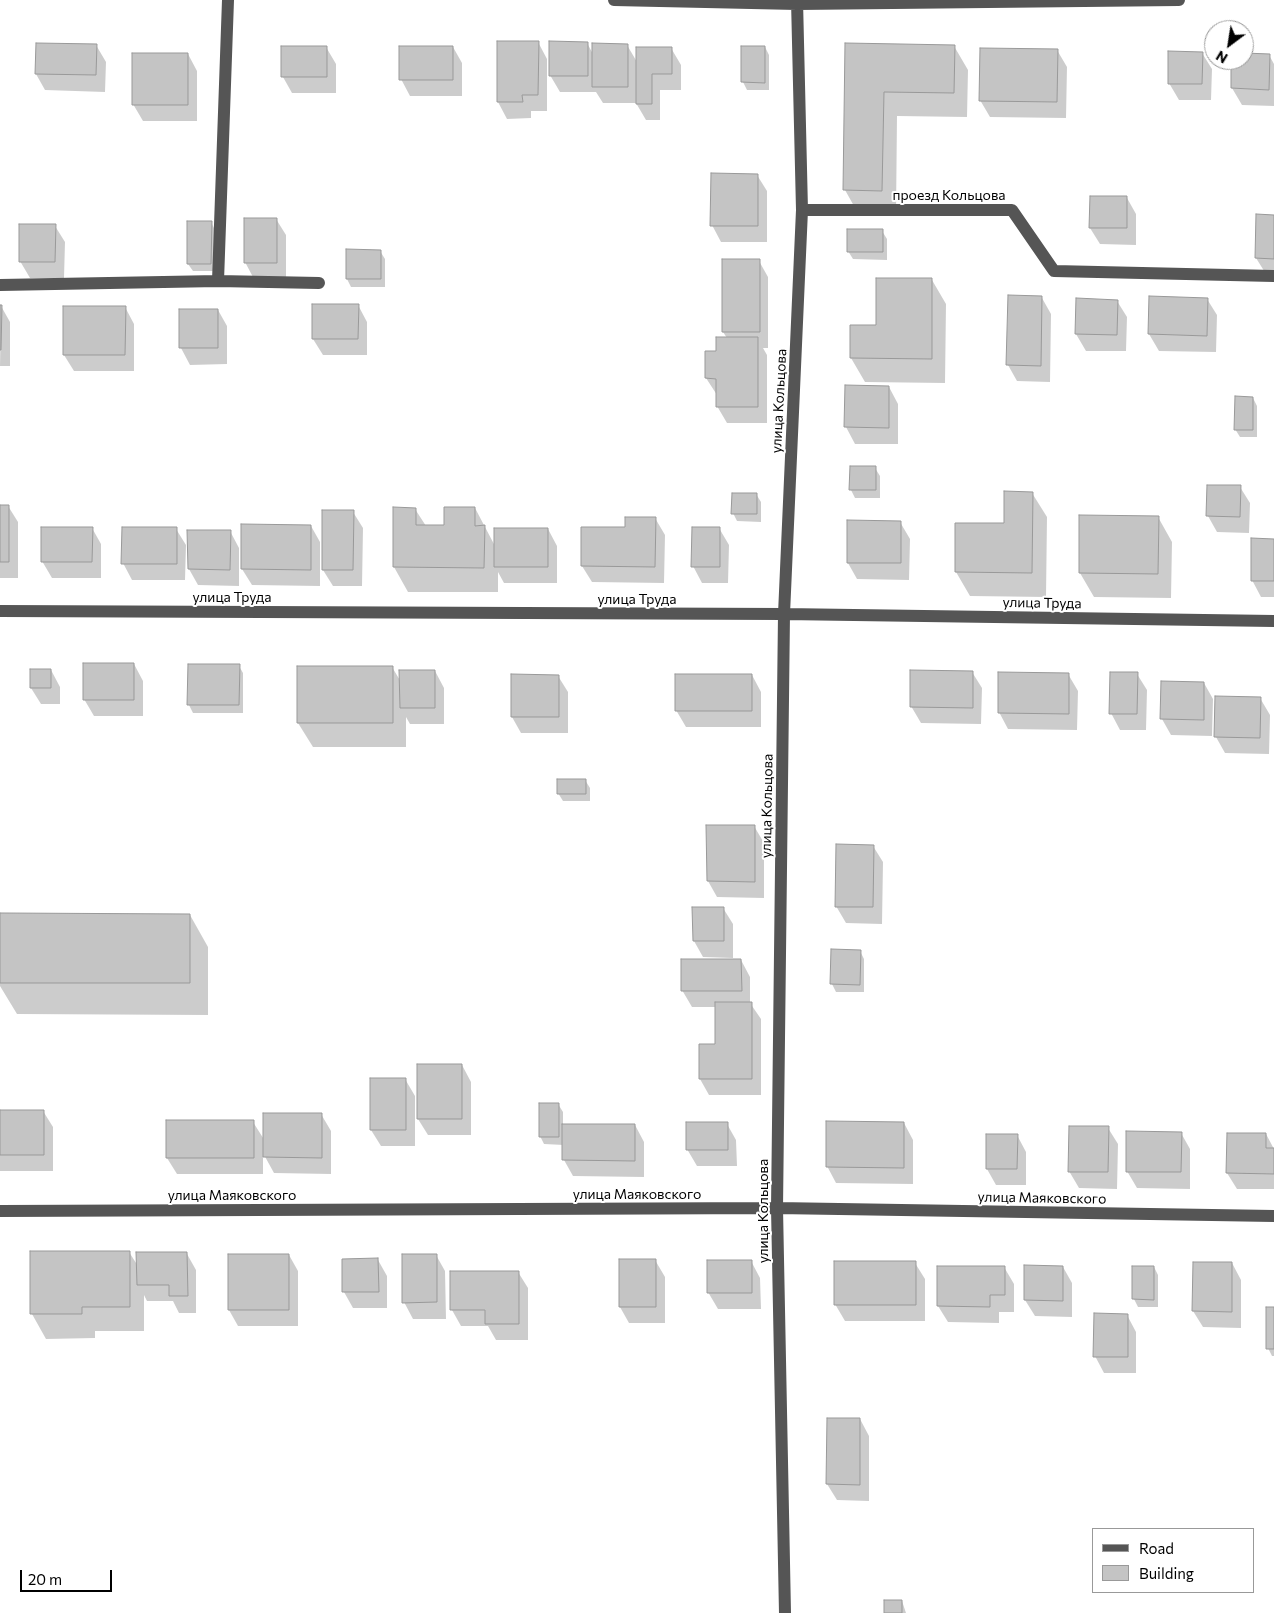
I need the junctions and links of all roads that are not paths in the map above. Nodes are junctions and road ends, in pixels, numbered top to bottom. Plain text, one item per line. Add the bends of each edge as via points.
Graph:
1 (228, 0) edge
2 (614, 0) edge
3 (1179, 0) edge
4 (796, 2) edge
5 (802, 210) junction
6 (1274, 276) edge
7 (218, 281) junction
8 (319, 283) dead end
9 (0, 285) edge
10 (0, 611) edge
11 (784, 614) junction
12 (1274, 621) edge
13 (777, 1208) junction
14 (0, 1211) edge
15 (1274, 1216) edge
16 (785, 1613) edge

1 - 7 street
2 - 4 street
3 - 4 street
4 - 5 street, улица Кольцова
5 - 6 street, проезд Кольцова via 1012,210 1054,270
5 - 11 street, улица Кольцова
7 - 8 street
7 - 9 street
10 - 11 street, улица Труда
11 - 12 street, улица Труда
11 - 13 street, улица Кольцова
13 - 14 street, улица Маяковского
13 - 15 street, улица Маяковского
13 - 16 street, улица Кольцова

